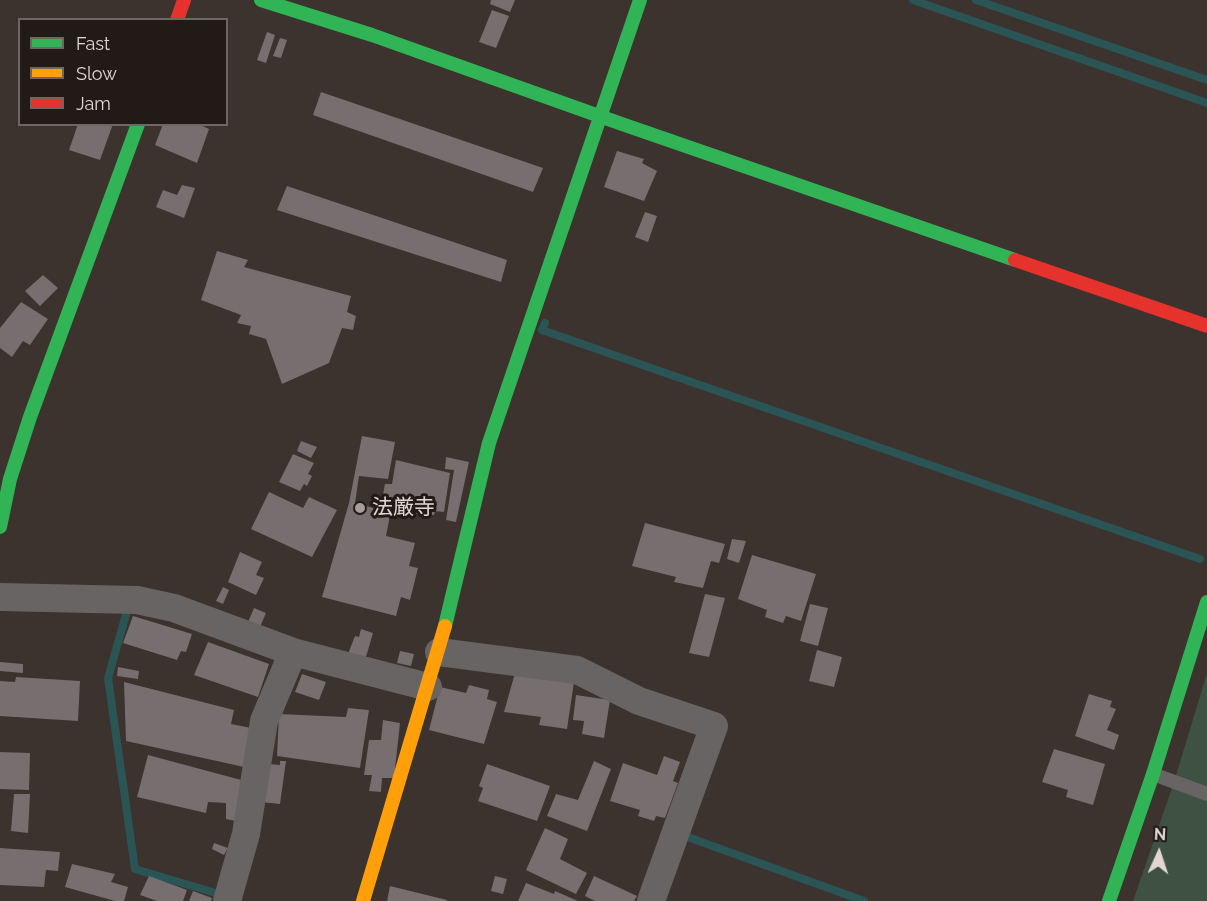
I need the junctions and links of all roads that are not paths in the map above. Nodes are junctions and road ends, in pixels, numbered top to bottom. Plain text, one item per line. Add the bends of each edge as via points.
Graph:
1 (184, 0) edge
2 (261, 0) edge
3 (640, 0) edge
4 (178, 18) edge
5 (601, 117) junction
6 (137, 126) edge
7 (1207, 326) edge
8 (0, 527) edge
9 (0, 597) edge
10 (1207, 602) edge
11 (293, 652) junction
12 (439, 652) junction
13 (428, 687) junction
14 (1153, 774) junction
15 (1207, 794) edge
16 (227, 901) edge
17 (363, 901) edge
18 (651, 901) edge
19 (1109, 901) edge

1 - 4 street
2 - 5 street via 372,35
3 - 5 street
5 - 7 street
5 - 12 street via 489,443
6 - 8 street via 30,417
9 - 11 street via 137,600 174,608
10 - 14 street
11 - 13 street
11 - 16 street via 264,721 246,834
12 - 13 street
12 - 18 street via 577,670 639,701 714,726
13 - 17 street
14 - 15 lane
14 - 19 street

